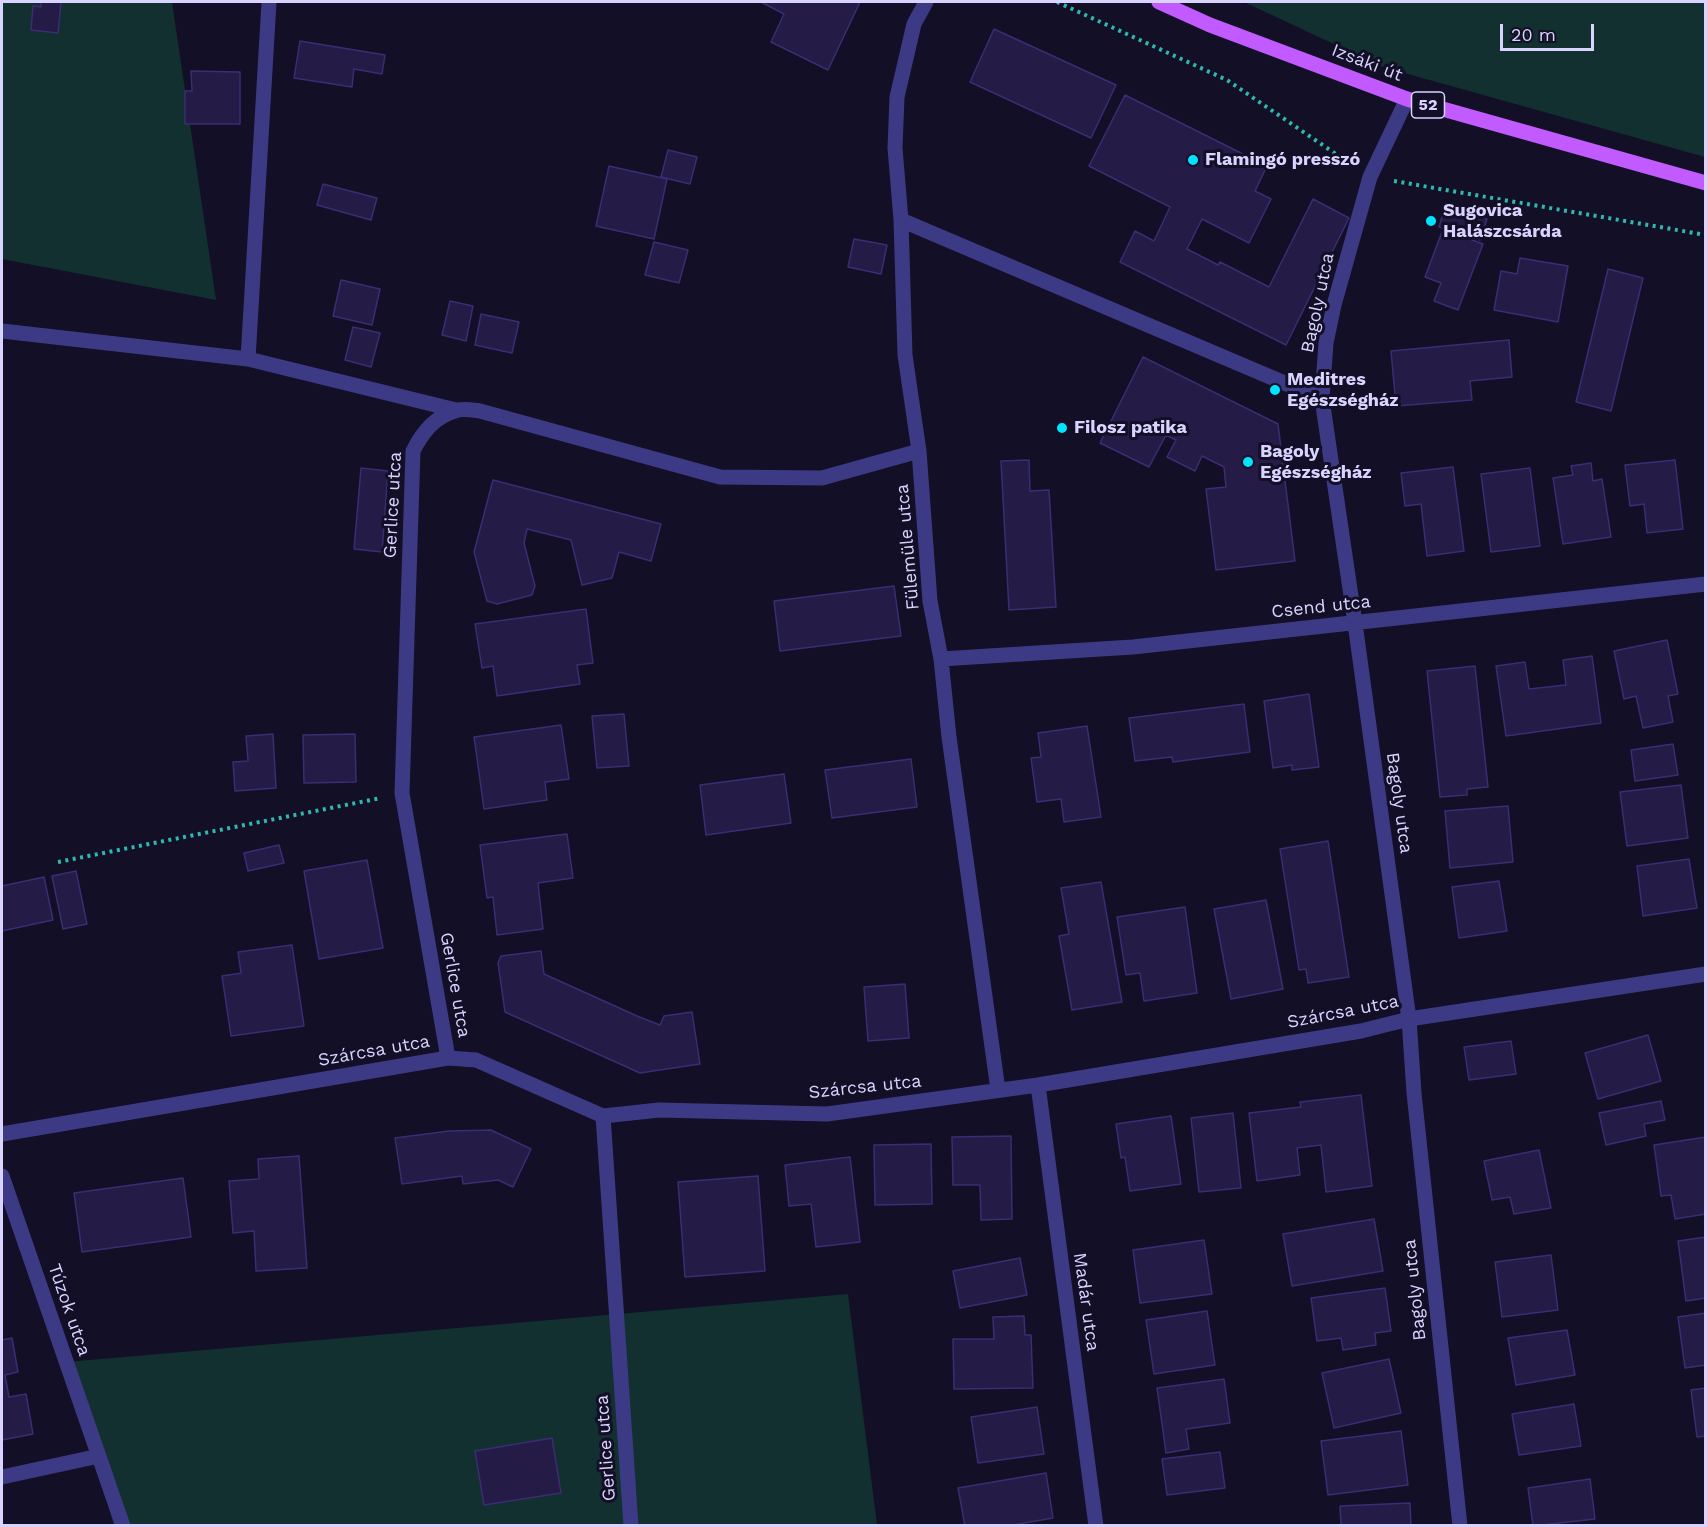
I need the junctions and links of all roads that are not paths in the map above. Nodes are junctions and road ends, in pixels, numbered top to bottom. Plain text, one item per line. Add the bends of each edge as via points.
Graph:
1 (269, 2) edge
2 (926, 2) edge
3 (1159, 2) edge
4 (1407, 99) junction
5 (1706, 183) edge
6 (901, 220) junction
7 (2, 331) edge
8 (248, 359) junction
9 (1322, 399) junction
10 (456, 410) junction
11 (920, 451) junction
12 (1706, 584) edge
13 (1355, 622) junction
14 (940, 659) junction
15 (1706, 974) edge
16 (1409, 1019) junction
17 (448, 1058) junction
18 (1038, 1084) junction
19 (998, 1090) junction
20 (603, 1116) junction
21 (2, 1134) edge
22 (2, 1176) edge
23 (99, 1456) junction
24 (2, 1477) edge
25 (123, 1526) edge
26 (631, 1526) edge
27 (1096, 1526) edge
28 (1460, 1526) edge

1 - 8 street
2 - 6 street, Fülemüle utca via 914,24 897,98 895,148
3 - 4 main road, Izsáki út / 52
4 - 5 main road, Izsáki út / 52
4 - 9 street, Bagoly utca via 1370,177 1332,315
6 - 9 street
6 - 11 street, Fülemüle utca via 905,356
7 - 8 street
8 - 10 street
9 - 13 street, Bagoly utca
10 - 11 street via 480,411 720,477 822,478
10 - 17 street, Gerlice utca via 422,433 413,451 402,793
11 - 14 street, Fülemüle utca via 930,601
12 - 13 street, Csend utca
13 - 14 street, Csend utca via 1133,647
13 - 16 street, Bagoly utca
14 - 19 street, Fülemüle utca
15 - 16 street, Szárcsa utca
16 - 18 street, Szárcsa utca
16 - 28 street, Bagoly utca
17 - 20 street, Szárcsa utca via 476,1060
17 - 21 street, Szárcsa utca
18 - 19 street, Szárcsa utca
18 - 27 street, Madár utca
19 - 20 street, Szárcsa utca via 827,1114 659,1110
20 - 26 street, Gerlice utca
22 - 23 street, Túzok utca
23 - 24 street
23 - 25 street, Túzok utca

